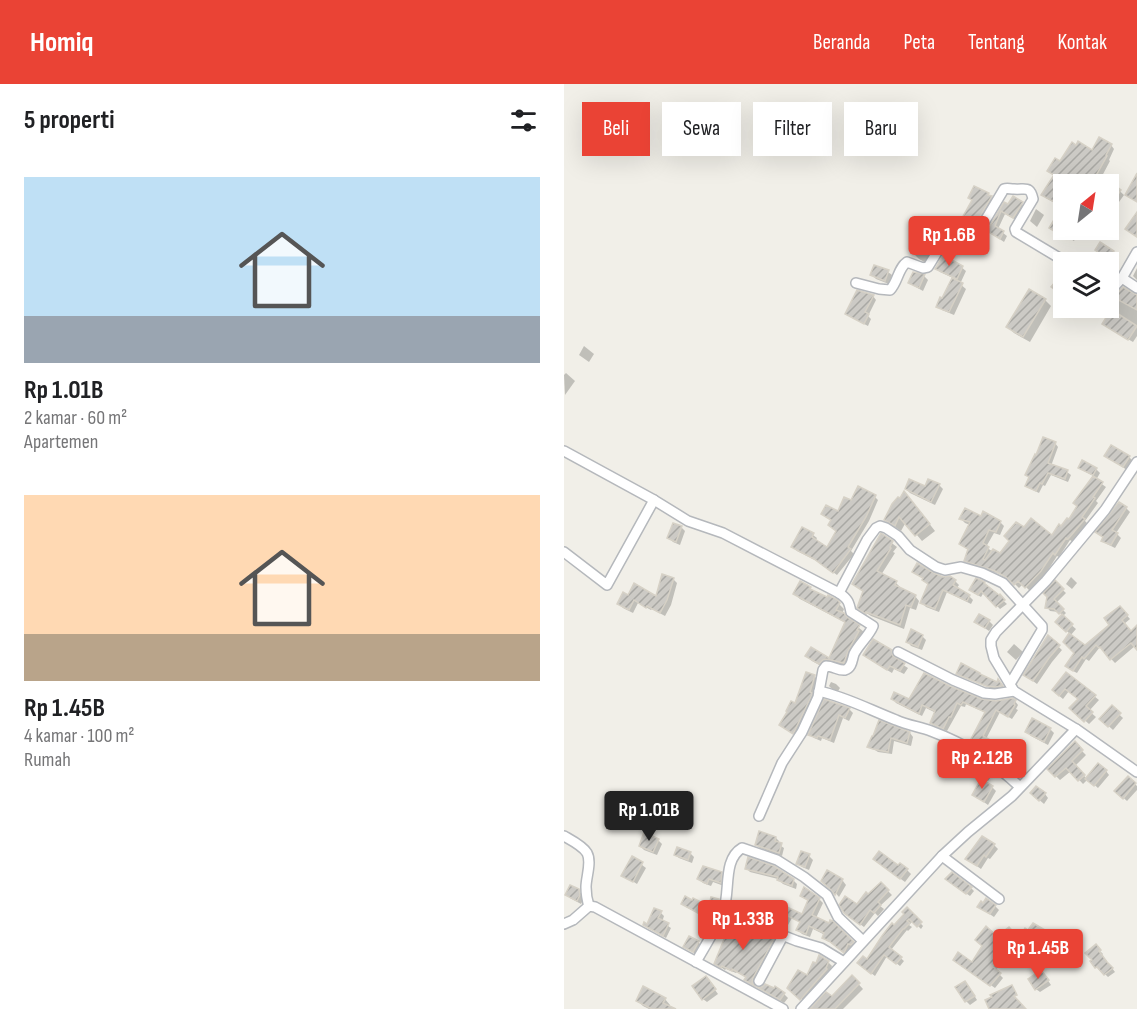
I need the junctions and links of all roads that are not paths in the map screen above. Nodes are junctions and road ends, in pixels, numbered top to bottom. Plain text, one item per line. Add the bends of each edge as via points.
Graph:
1 (1137, 252) edge
2 (1053, 254) edge
3 (1122, 278) junction
4 (1119, 282) edge
5 (856, 283) dead end
6 (1137, 288) edge
7 (564, 451) edge
8 (1137, 462) edge
9 (654, 500) junction
10 (564, 552) edge
11 (839, 593) junction
12 (1022, 605) junction
13 (898, 652) dead end
14 (1012, 687) junction
15 (819, 691) junction
16 (1076, 729) junction
17 (1137, 772) edge
18 (1020, 787) junction
19 (759, 816) dead end
20 (564, 836) edge
21 (942, 856) junction
22 (999, 899) dead end
23 (589, 906) junction
24 (723, 912) junction
25 (564, 924) edge
26 (783, 936) junction
27 (863, 941) junction
28 (696, 962) junction
29 (844, 962) junction
30 (756, 988) junction
31 (783, 1009) edge
32 (801, 1009) edge

1 - 3 street
2 - 5 street via 1015,229 1033,199 1029,190 1006,188 970,246 948,242 942,244 928,267 903,264 890,290
3 - 4 street
3 - 6 street
7 - 9 street
8 - 12 street via 1105,510
9 - 10 street via 607,585
9 - 11 street via 688,521 723,533
11 - 12 street via 867,540 880,526 936,567 961,567 1003,583
11 - 15 street via 849,601 851,612 872,628 848,669 826,666
12 - 14 street via 1042,630
12 - 14 street via 991,640 994,658
13 - 14 street via 984,693 995,694
14 - 16 street
15 - 18 street via 960,743 999,767
15 - 19 street
16 - 17 street
16 - 18 street
18 - 21 street
20 - 23 street via 588,854 585,885
21 - 22 street
21 - 27 street
23 - 25 street
23 - 28 street
24 - 26 street
24 - 27 street via 728,868 742,848 777,860 804,877 827,896 838,917
24 - 28 street
26 - 29 street via 821,948
26 - 30 street
27 - 29 street
28 - 30 street
29 - 32 street
30 - 31 street

